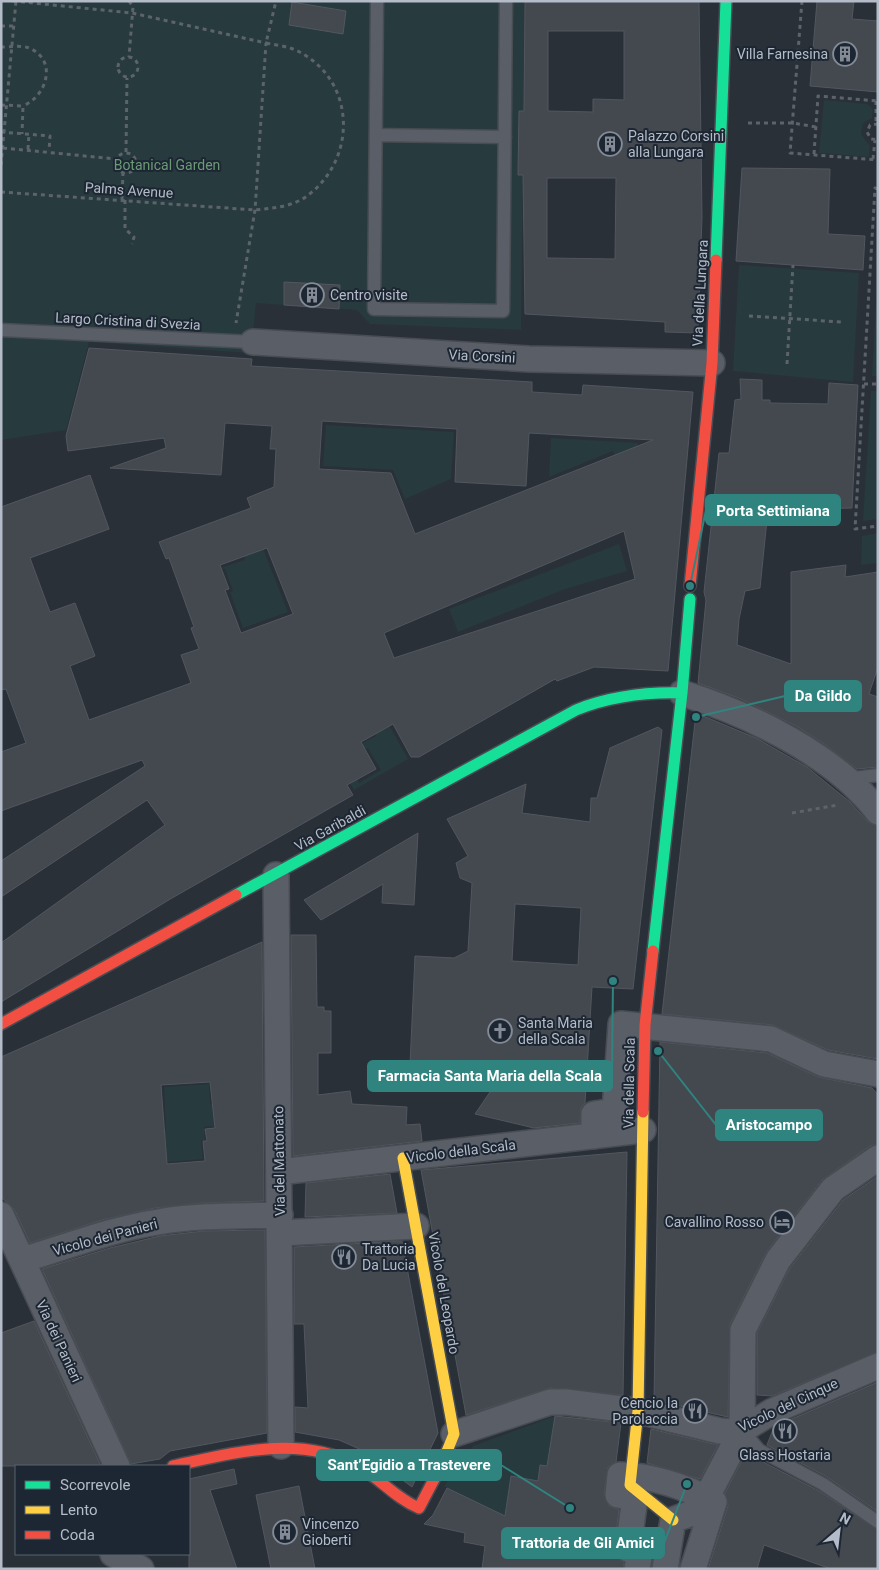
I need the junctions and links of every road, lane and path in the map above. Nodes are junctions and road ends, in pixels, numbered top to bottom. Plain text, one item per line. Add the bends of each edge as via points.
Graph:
1 (15, 1) edge
2 (129, 1) edge
3 (138, 1) edge
4 (276, 1) edge
5 (377, 1) edge
6 (506, 1) edge
7 (726, 1) edge
8 (802, 1) edge
9 (133, 6) junction
10 (132, 13) junction
11 (1, 26) edge
12 (14, 26) junction
13 (266, 43) junction
14 (1, 47) edge
15 (12, 47) junction
16 (129, 57) junction
17 (128, 78) junction
18 (877, 101) edge
19 (1, 105) edge
20 (6, 105) junction
21 (23, 106) junction
22 (748, 123) dead end
23 (793, 123) junction
24 (877, 123) edge
25 (816, 126) junction
26 (3, 132) edge
27 (22, 134) junction
28 (29, 134) junction
29 (376, 135) junction
30 (505, 137) junction
31 (876, 140) edge
32 (2, 147) edge
33 (28, 149) junction
34 (49, 151) junction
35 (126, 152) junction
36 (814, 154) junction
37 (116, 159) junction
38 (875, 159) edge
39 (1, 165) edge
40 (123, 172) junction
41 (878, 188) edge
42 (1, 192) edge
43 (124, 200) junction
44 (255, 210) junction
45 (132, 244) dead end
46 (793, 265) dead end
47 (749, 316) dead end
48 (790, 318) junction
49 (842, 322) dead end
50 (1, 330) edge
51 (253, 342) junction
52 (712, 363) junction
53 (787, 364) dead end
54 (864, 384) junction
55 (878, 384) edge
56 (878, 526) edge
57 (690, 586) dead end
58 (690, 599) dead end
59 (682, 693) junction
60 (878, 775) edge
61 (846, 779) junction
62 (873, 805) edge
63 (792, 813) dead end
64 (276, 875) junction
65 (1, 1024) edge
66 (645, 1025) junction
67 (878, 1074) edge
68 (642, 1130) junction
69 (594, 1136) junction
70 (403, 1158) junction
71 (878, 1158) edge
72 (279, 1172) junction
73 (1, 1215) edge
74 (280, 1224) junction
75 (416, 1226) junction
76 (22, 1260) junction
77 (878, 1366) edge
78 (638, 1411) junction
79 (742, 1430) junction
80 (454, 1434) junction
81 (281, 1446) junction
82 (117, 1465) edge
83 (178, 1465) edge
84 (630, 1475) junction
85 (707, 1498) junction
86 (673, 1520) junction
87 (878, 1522) edge
88 (115, 1555) edge
89 (141, 1569) edge
90 (637, 1569) edge
91 (665, 1569) edge
92 (693, 1569) edge

1 - 10 path, Palms Avenue
1 - 12 path
2 - 9 path
3 - 9 path
4 - 13 path
5 - 29 lane
6 - 30 lane
7 - 52 street, Via della Lungara
8 - 23 path
9 - 10 path
10 - 13 path, Palms Avenue
10 - 16 path
11 - 12 path
12 - 15 path
13 - 44 path
13 - 44 path, Palms Avenue via 292,49 314,62 326,75 342,106 344,132 339,158 325,180 306,197 281,207
14 - 15 path
15 - 20 path
15 - 21 path via 27,47 36,52 46,68 47,78 40,96
16 - 17 path via 139,66 137,73
16 - 17 path via 120,60 118,66 122,75
17 - 35 path
18 - 24 path
18 - 25 path via 818,96
19 - 20 path
20 - 21 path
20 - 26 path
21 - 27 path
22 - 23 path
23 - 25 path
23 - 36 path via 790,152
24 - 31 path via 867,130 869,137
25 - 36 path
26 - 27 path
26 - 32 path
27 - 28 path
28 - 33 path
28 - 34 path via 50,136
29 - 30 lane
29 - 30 lane via 374,309 504,311
31 - 38 path
32 - 33 path
32 - 39 path
33 - 34 path
34 - 37 path
35 - 37 path
35 - 40 path via 133,155 136,165 132,171
36 - 38 path
37 - 40 path via 117,168
40 - 43 path
41 - 54 path via 875,188
42 - 43 path, Palms Avenue
43 - 44 path, Palms Avenue
43 - 45 path via 125,229 134,237
44 - 51 path via 235,330
46 - 48 path
47 - 48 path
48 - 49 path
48 - 53 path
50 - 51 lane, Largo Cristina di Svezia
51 - 52 street, Via Corsini via 529,359
52 - 57 street, Via della Lungara
54 - 55 path
54 - 56 path via 855,530
58 - 59 street, Via della Scala
59 - 61 street via 742,716 812,754
59 - 64 street, Via Garibaldi via 631,693 588,705
59 - 66 street, Via della Scala
60 - 61 lane
61 - 62 street
62 - 63 path
64 - 65 street, Via Garibaldi
64 - 72 street, Via del Mattonato
66 - 67 street via 771,1039 824,1064
66 - 68 street, Via della Scala
66 - 69 street via 621,1024 615,1111 594,1114
68 - 69 street, Vicolo della Scala
68 - 78 street, Via della Scala
69 - 70 street, Vicolo della Scala
70 - 72 street, Vicolo della Scala
70 - 75 street, Vicolo del Leopardo
71 - 79 street via 834,1189 778,1260 747,1321 743,1330
72 - 74 street, Via del Mattonato
73 - 76 street, Via dei Panieri
74 - 75 street, Vicolo dei Panieri
74 - 76 street, Vicolo dei Panieri via 197,1216 122,1230
74 - 81 street, Via del Mattonato
75 - 80 street, Vicolo del Leopardo
76 - 82 street, Via dei Panieri
77 - 79 street, Vicolo del Cinque via 773,1411
78 - 79 street, Vicolo del Cinque via 720,1431
78 - 80 street, Vicolo del Cinque via 550,1402
78 - 84 street, Via della Scala
79 - 85 street
79 - 87 lane via 759,1450 839,1494
80 - 81 street via 419,1508 401,1500 356,1464 318,1452
81 - 83 street
84 - 85 street via 639,1475
84 - 86 street via 630,1485
84 - 90 street via 620,1475 618,1495 635,1498 628,1549 640,1551
85 - 86 street via 700,1510
85 - 92 street via 714,1502
86 - 91 street
88 - 89 street

